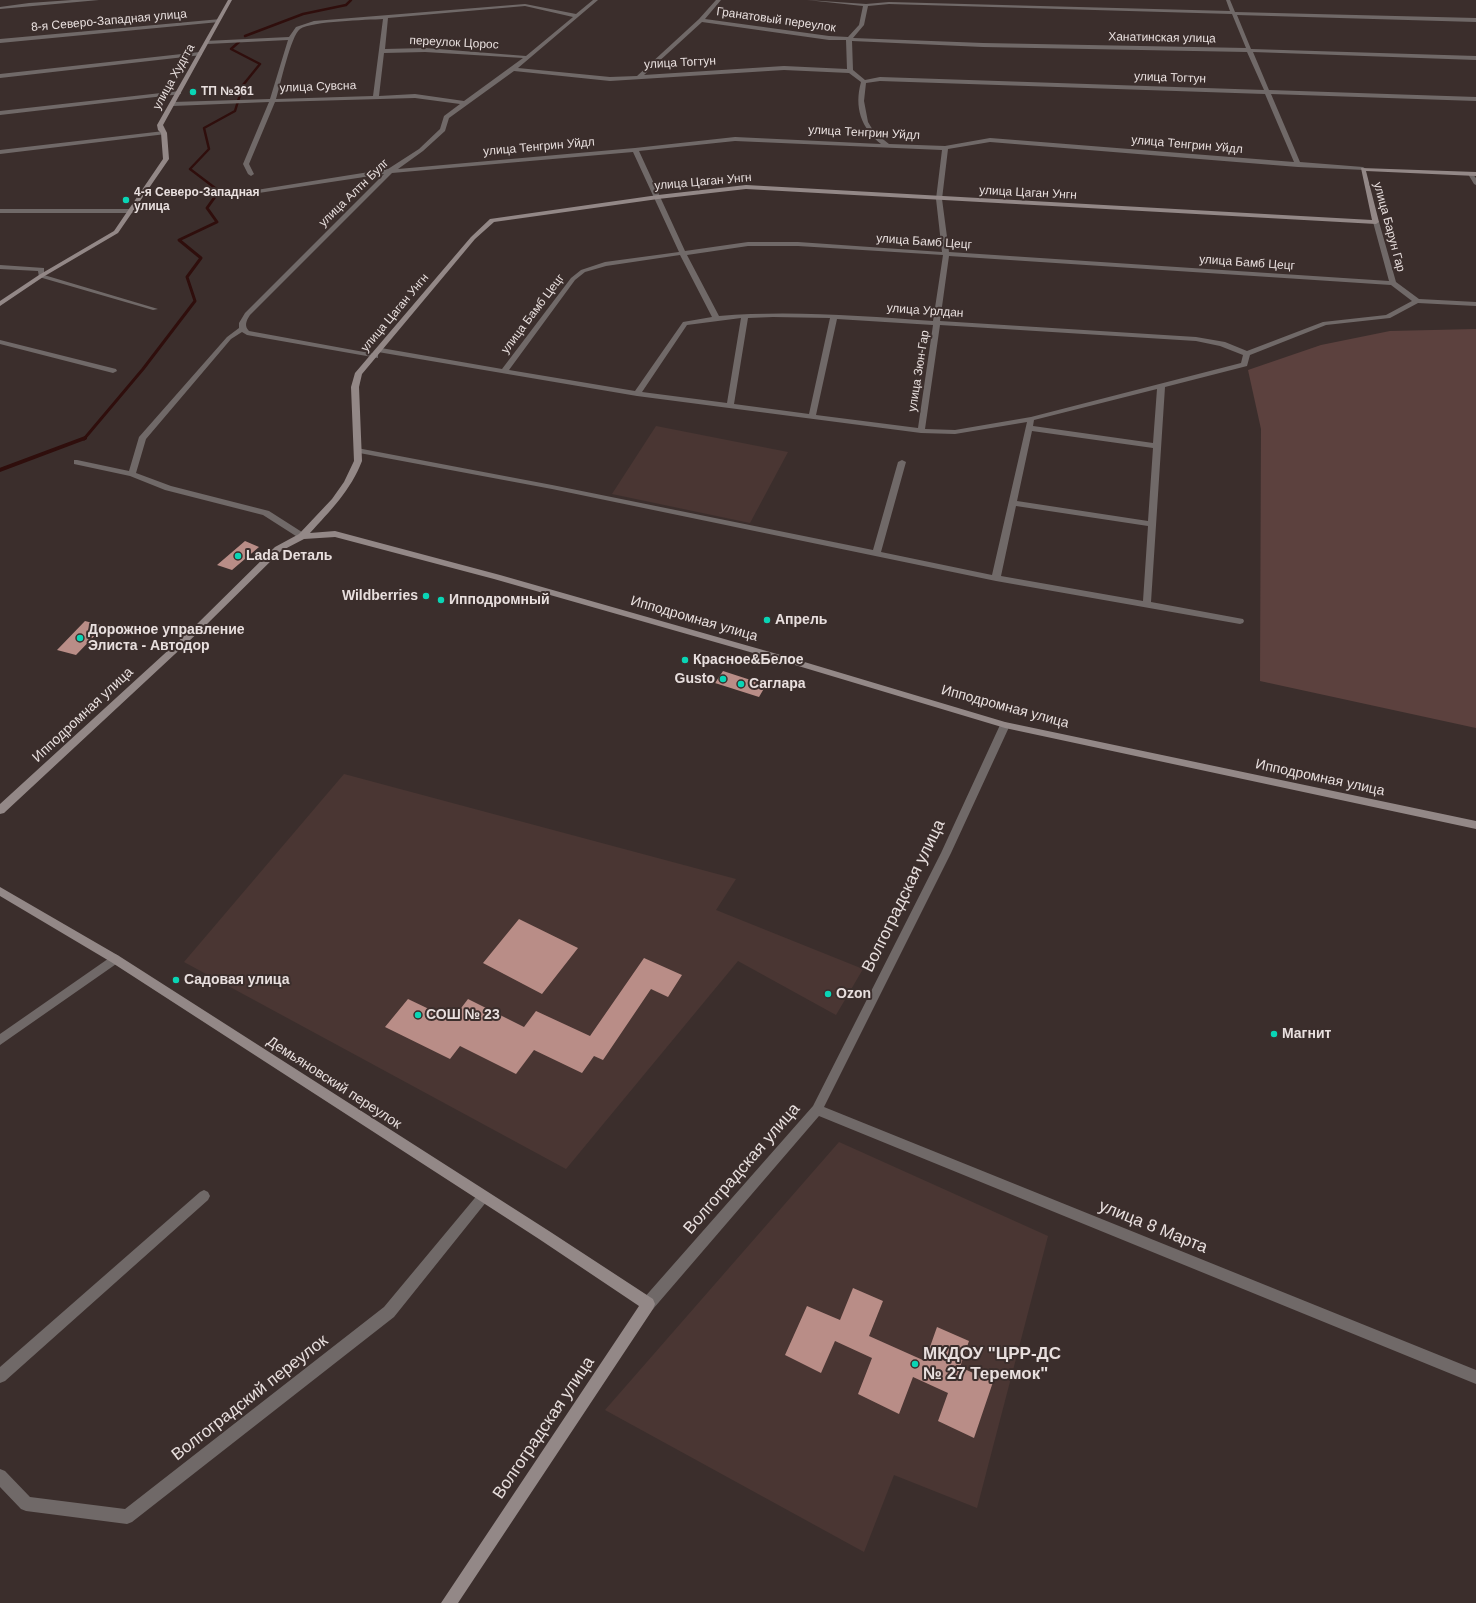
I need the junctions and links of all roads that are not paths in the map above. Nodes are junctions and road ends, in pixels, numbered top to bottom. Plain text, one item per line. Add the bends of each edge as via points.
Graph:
1 (97, 0) edge
2 (230, 0) edge
3 (596, 0) edge
4 (720, 0) edge
5 (809, 0) edge
6 (1228, 0) edge
7 (866, 5) junction
8 (0, 8) edge
9 (1234, 13) junction
10 (577, 16) junction
11 (386, 18) junction
12 (220, 20) junction
13 (701, 20) junction
14 (1476, 20) edge
15 (291, 38) junction
16 (849, 39) junction
17 (0, 41) edge
18 (207, 42) junction
19 (1248, 50) junction
20 (382, 52) junction
21 (200, 54) junction
22 (525, 57) junction
23 (1476, 58) edge
24 (513, 69) junction
25 (850, 70) junction
26 (0, 76) edge
27 (639, 77) junction
28 (864, 82) junction
29 (1268, 92) junction
30 (179, 93) junction
31 (376, 96) junction
32 (1476, 99) edge
33 (273, 100) junction
34 (464, 103) junction
35 (173, 104) junction
36 (0, 113) edge
37 (164, 134) junction
38 (887, 144) junction
39 (945, 148) junction
40 (635, 150) junction
41 (0, 152) edge
42 (1298, 165) junction
43 (1363, 170) junction
44 (390, 171) junction
45 (251, 174) dead end
46 (1474, 174) edge
47 (1476, 183) edge
48 (252, 192) dead end
49 (658, 197) junction
50 (939, 199) junction
51 (0, 211) edge
52 (132, 211) junction
53 (1376, 222) junction
54 (683, 254) junction
55 (946, 255) junction
56 (0, 267) edge
57 (42, 276) junction
58 (1393, 283) junction
59 (1417, 301) junction
60 (0, 304) edge
61 (1476, 304) edge
62 (155, 308) dead end
63 (745, 315) junction
64 (834, 316) junction
65 (716, 317) junction
66 (937, 323) junction
67 (243, 329) junction
68 (0, 342) edge
69 (381, 350) junction
70 (1247, 354) junction
71 (375, 356) junction
72 (113, 371) dead end
73 (504, 371) junction
74 (1161, 386) junction
75 (637, 394) junction
76 (730, 406) junction
77 (812, 416) junction
78 (1032, 419) junction
79 (1029, 428) junction
80 (920, 431) junction
81 (1157, 446) junction
82 (357, 450) junction
83 (77, 462) dead end
84 (902, 462) dead end
85 (132, 474) junction
86 (1013, 503) junction
87 (1152, 524) junction
88 (302, 536) junction
89 (876, 553) junction
90 (996, 578) junction
91 (1147, 603) junction
92 (1240, 621) dead end
93 (1005, 724) junction
94 (0, 810) edge
95 (1476, 825) edge
96 (0, 891) edge
97 (115, 959) junction
98 (0, 1040) edge
99 (817, 1110) junction
100 (204, 1196) dead end
101 (483, 1197) junction
102 (648, 1304) junction
103 (0, 1376) edge
104 (1476, 1377) edge
105 (0, 1476) edge
106 (449, 1603) edge

1 - 8 street
2 - 12 street, улица Худгта
3 - 10 street, улица Алтн Булг
4 - 13 street
5 - 7 street
6 - 9 street
7 - 9 street via 889,3
7 - 16 street via 861,25
9 - 14 street
9 - 19 street
10 - 11 street via 525,5
10 - 22 street, улица Алтн Булг
11 - 15 street via 314,24 298,28
11 - 20 street
12 - 17 street, 8-я Северо-Западная улица
12 - 18 street, улица Худгта
13 - 16 street, Гранатовый переулок
13 - 27 street
15 - 18 street
15 - 33 street
16 - 19 street, Ханатинская улица via 983,45
16 - 25 street
18 - 21 street, улица Худгта
19 - 23 street, Ханатинская улица
19 - 29 street
20 - 22 street, переулок Цорос via 425,50
20 - 31 street
21 - 26 street
21 - 30 street, улица Худгта
22 - 24 street, улица Алтн Булг
24 - 27 street, улица Тогтун via 602,79
24 - 34 street, улица Алтн Булг
25 - 27 street, улица Тогтун via 784,68
25 - 28 street
28 - 29 street, улица Тогтун via 880,79
28 - 38 street via 862,109 866,124 872,133
29 - 32 street, улица Тогтун
29 - 42 street
30 - 35 street, улица Худгта
30 - 36 street
31 - 33 street, улица Сувсна
31 - 34 street, улица Сувсна via 415,96
33 - 35 street, улица Сувсна
33 - 45 street via 246,164
34 - 44 street, улица Алтн Булг via 446,117 443,130
35 - 37 street, улица Худгта via 160,125
37 - 41 street
37 - 52 street, улица Худгта via 166,160
38 - 39 street, улица Тенгрин Уйдл
38 - 40 street, улица Тенгрин Уйдл via 735,138
39 - 42 street, улица Тенгрин Уйдл via 990,140
39 - 50 street, улица Зюн-Гар
40 - 44 street, улица Тенгрин Уйдл
40 - 49 street
42 - 43 street, улица Тенгрин Уйдл
43 - 46 street, улица Тенгрин Уйдл
43 - 53 street, улица Барун Гар
44 - 48 street, улица Тенгрин Уйдл
44 - 67 street, улица Алтн Булг via 247,314 242,322
46 - 47 street
49 - 50 street, улица Цаган Унгн via 746,187
49 - 54 street
49 - 69 street, улица Цаган Унгн via 492,220 473,238
50 - 53 street, улица Цаган Унгн
50 - 55 street, улица Зюн-Гар
51 - 52 street
52 - 57 street, улица Худгта via 116,232
53 - 58 street, улица Барун Гар
54 - 55 street, улица Бамб Цецг via 718,247 767,243
54 - 65 street
54 - 73 street, улица Бамб Цецг via 605,264 583,271 573,279
55 - 58 street, улица Бамб Цецг
55 - 66 street, улица Зюн-Гар
56 - 57 street via 42,269
57 - 60 street, улица Худгта
57 - 62 street
58 - 59 street, улица Барун Гар
59 - 61 street
59 - 70 street via 1388,317 1325,323
63 - 64 street, улица Урлдан
63 - 65 street, улица Урлдан
63 - 76 street
64 - 66 street, улица Урлдан
64 - 77 street
65 - 75 street, улица Урлдан via 685,323
66 - 70 street, улица Урлдан via 1196,339 1222,344
66 - 80 street, улица Зюн-Гар
67 - 71 street via 247,333
67 - 85 street via 228,338 142,439
68 - 72 street
69 - 71 street, улица Цаган Унгн
69 - 73 street
70 - 74 street via 1244,364
71 - 82 street, улица Цаган Унгн via 364,366 356,380
73 - 75 street
74 - 78 street
74 - 81 street
75 - 76 street
76 - 77 street
77 - 80 street
78 - 79 street
78 - 80 street via 955,432
79 - 81 street
79 - 86 street
81 - 87 street
82 - 88 street, улица Цаган Унгн via 358,460 348,485
82 - 89 street
83 - 85 street
84 - 89 street
85 - 88 street via 168,488 266,513
86 - 87 street
86 - 90 street
87 - 91 street
88 - 93 street, Ипподромная улица via 335,534 497,577
88 - 94 street, Ипподромная улица via 278,549 200,626
89 - 90 street
90 - 91 street
91 - 92 street
93 - 95 street, Ипподромная улица
93 - 99 street, Волгоградская улица via 946,853
96 - 97 street, Демьяновский переулок
97 - 98 street
97 - 101 street, Демьяновский переулок
99 - 102 street, Волгоградская улица
99 - 104 street, улица 8 Марта
100 - 103 street
101 - 102 street, Демьяновский переулок
101 - 105 street, Волгоградский переулок via 389,1312 127,1517 26,1504
102 - 106 street, Волгоградская улица

